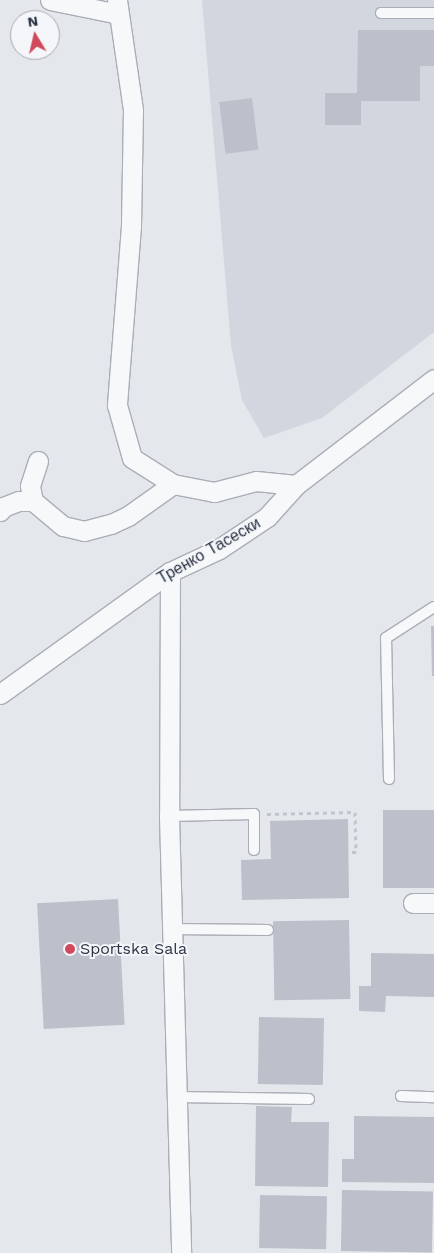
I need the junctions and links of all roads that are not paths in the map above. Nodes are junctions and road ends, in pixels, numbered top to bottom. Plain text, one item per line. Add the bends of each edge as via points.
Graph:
1 (50, 0) edge
2 (118, 7) edge
3 (381, 13) dead end
4 (434, 13) edge
5 (434, 379) edge
6 (38, 461) dead end
7 (174, 484) junction
8 (296, 485) junction
9 (33, 501) junction
10 (0, 511) edge
11 (170, 572) junction
12 (434, 608) edge
13 (0, 694) edge
14 (389, 779) dead end
15 (169, 816) junction
16 (254, 850) dead end
17 (413, 902) dead end
18 (434, 903) edge
19 (172, 929) junction
20 (268, 930) dead end
21 (401, 1096) dead end
22 (177, 1097) junction
23 (434, 1097) edge
24 (309, 1099) dead end
25 (180, 1253) edge

1 - 2 street
2 - 7 street via 133,110 131,226 117,405 132,458
3 - 4 lane
5 - 8 street, Тренко Тасески
6 - 9 street via 30,486
7 - 8 street via 214,492 256,481
7 - 9 street via 128,516 84,531 63,526
8 - 11 street, Тренко Тасески via 268,517 219,549
9 - 10 street via 19,501
11 - 13 street, Тренко Тасески
11 - 15 street
12 - 14 lane via 386,638
15 - 16 lane via 254,814
15 - 19 street
17 - 18 street
19 - 20 lane
19 - 22 street
21 - 23 lane
22 - 24 lane
22 - 25 street

